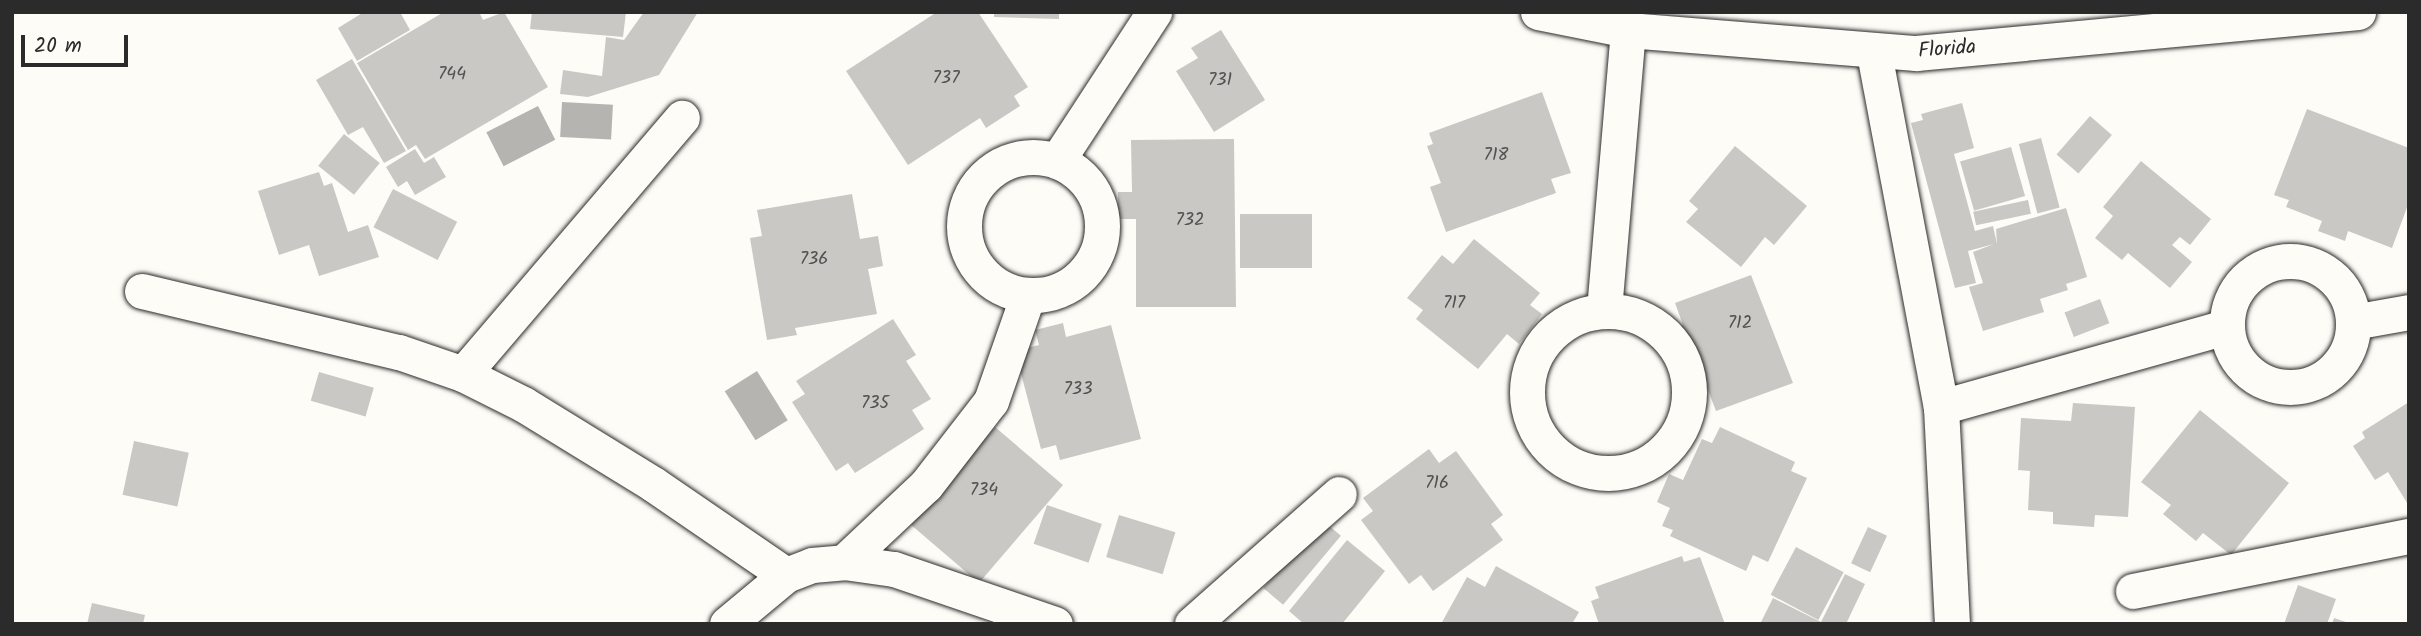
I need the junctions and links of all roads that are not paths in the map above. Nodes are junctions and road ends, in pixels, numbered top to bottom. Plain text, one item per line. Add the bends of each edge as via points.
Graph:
1 (1154, 12) edge
2 (1538, 12) edge
3 (2358, 12) edge
4 (1628, 30) junction
5 (1874, 53) junction
6 (682, 118) dead end
7 (1057, 160) junction
8 (142, 291) dead end
9 (1028, 295) junction
10 (1604, 310) junction
11 (2409, 313) edge
12 (2353, 322) junction
13 (2226, 327) junction
14 (463, 374) junction
15 (1941, 407) junction
16 (1339, 494) dead end
17 (2409, 536) edge
18 (844, 562) junction
19 (786, 575) junction
20 (2133, 591) dead end
21 (727, 624) edge
22 (1055, 624) edge
23 (1192, 624) edge
24 (1952, 624) edge

1 - 7 street
2 - 4 street, Florida
3 - 5 street, Florida via 2136,36
4 - 5 street, Florida
4 - 10 street
5 - 15 street
6 - 14 street
7 - 9 street via 1089,185 1098,203 1101,242 1080,276 1064,288
7 - 9 street via 1016,158 997,166 981,179 964,217 971,257 984,274 996,285
8 - 14 street via 399,352
9 - 18 street via 991,401 926,485
10 - 10 street via 1566,321 1545,339 1531,364 1527,403 1536,430 1553,452 1593,472 1621,472 1648,463 1669,447 1685,423 1690,395 1684,360 1668,336 1645,319
11 - 12 street
12 - 13 street via 2352,339 2337,368 2316,382 2292,388 2260,381 2247,371 2232,351
12 - 13 street via 2351,306 2333,278 2304,262 2287,261 2255,270 2243,281 2233,295
13 - 15 street
14 - 19 street via 523,404 641,477
15 - 24 street
16 - 23 street
17 - 20 street
18 - 19 street via 812,565
18 - 22 street via 894,569
19 - 21 street

